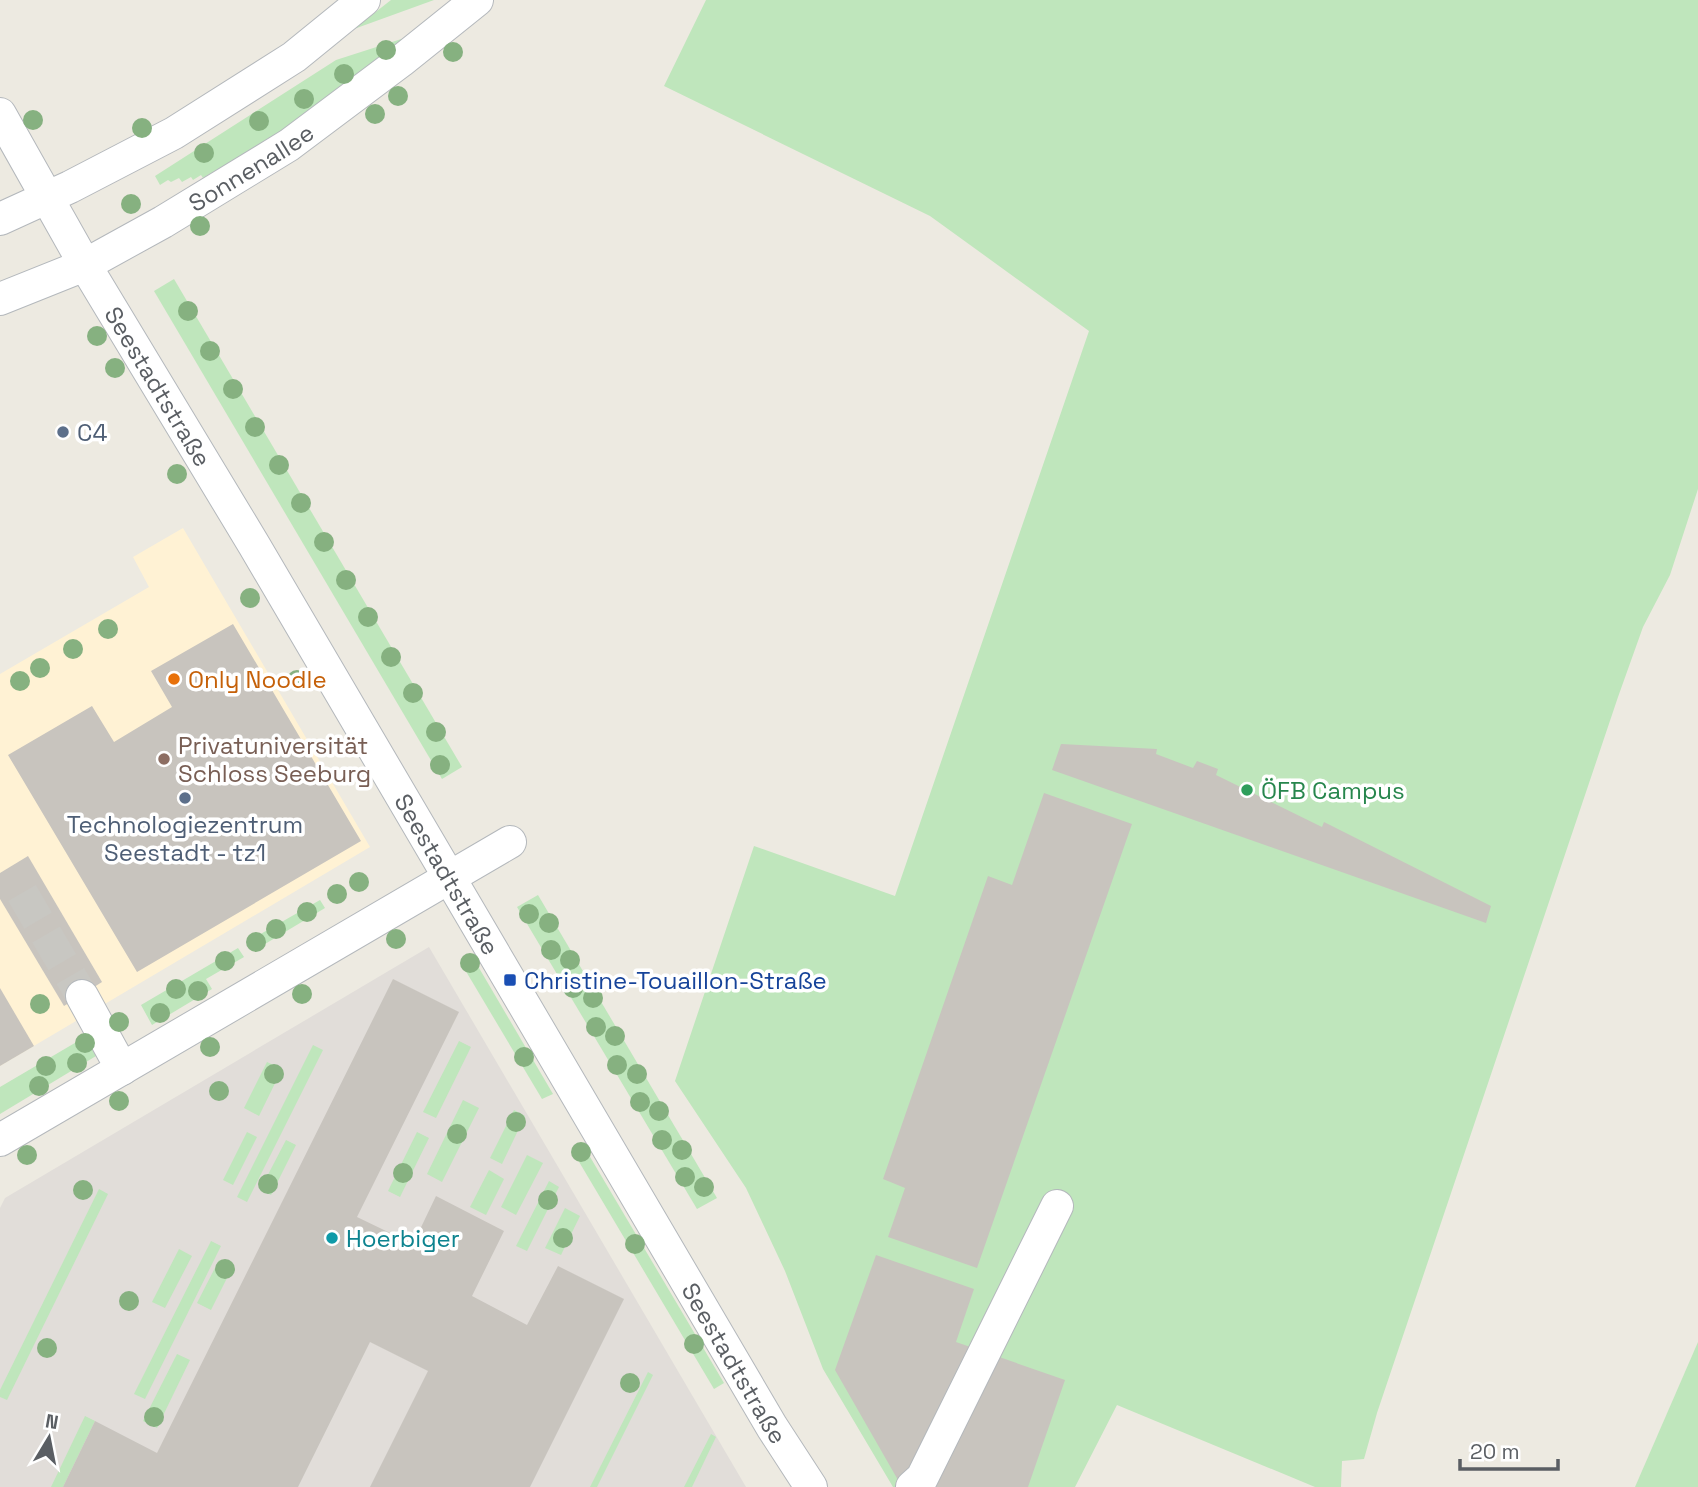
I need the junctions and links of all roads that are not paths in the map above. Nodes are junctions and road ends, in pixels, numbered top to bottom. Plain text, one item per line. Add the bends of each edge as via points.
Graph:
1 (364, 0) edge
2 (477, 0) edge
3 (0, 114) edge
4 (48, 198) junction
5 (0, 219) edge
6 (85, 265) junction
7 (0, 299) edge
8 (510, 842) dead end
9 (451, 878) junction
10 (82, 996) tunnel mouth
11 (122, 1069) junction
12 (0, 1140) edge
13 (1057, 1206) dead end
14 (811, 1487) edge
15 (912, 1487) edge

1 - 4 street via 294,57 174,133
2 - 6 street, Sonnenallee via 289,145
3 - 4 street, Seestadtstraße
4 - 5 street
4 - 6 street, Seestadtstraße
6 - 7 street, Sonnenallee
6 - 9 street, Seestadtstraße
8 - 9 street
9 - 11 street
9 - 14 street, Seestadtstraße
10 - 11 street
11 - 12 street
13 - 15 street via 922,1478

